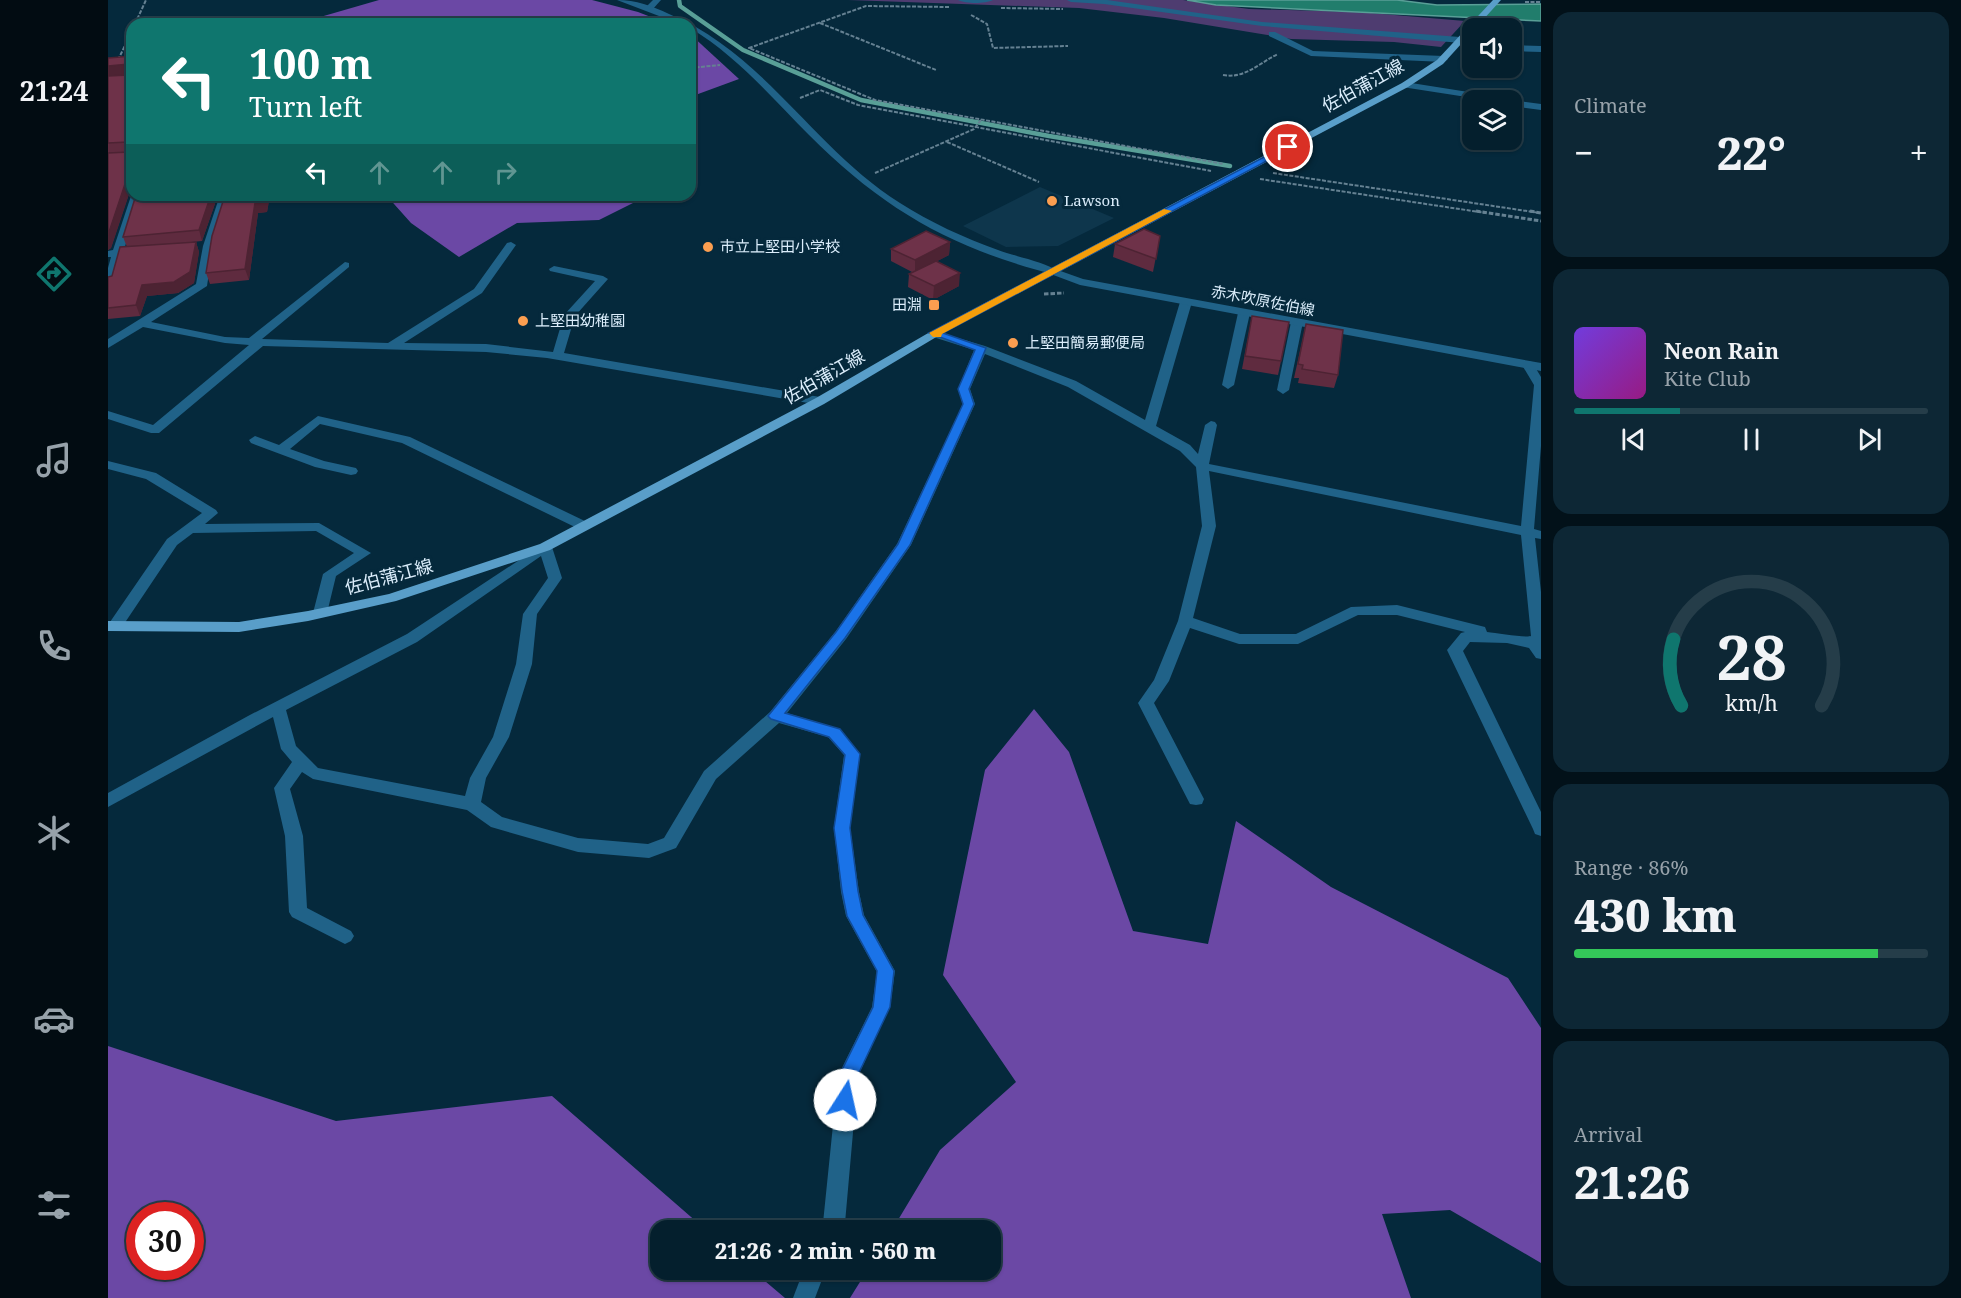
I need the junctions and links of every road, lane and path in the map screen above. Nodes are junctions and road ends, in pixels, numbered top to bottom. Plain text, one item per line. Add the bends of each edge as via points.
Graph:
1 (146, 0) edge
2 (621, 0) edge
3 (657, 0) edge
4 (1071, 0) edge
5 (1496, 0) edge
6 (1525, 2) dead end
7 (1541, 2) edge
8 (960, 4) edge
9 (990, 4) edge
10 (649, 8) junction
11 (1068, 9) dead end
12 (968, 13) dead end
13 (138, 18) edge
14 (672, 18) edge
15 (1483, 18) edge
16 (819, 22) junction
17 (696, 30) edge
18 (1272, 34) dead end
19 (1462, 40) edge
20 (126, 44) edge
21 (1462, 45) edge
22 (1068, 46) dead end
23 (1299, 47) junction
24 (1522, 49) edge
25 (1541, 50) edge
26 (1444, 59) junction
27 (124, 62) edge
28 (741, 63) junction
29 (696, 67) edge
30 (936, 70) dead end
31 (1223, 75) dead end
32 (1405, 85) junction
33 (1462, 94) edge
34 (1522, 104) edge
35 (784, 105) junction
36 (1541, 107) edge
37 (981, 121) junction
38 (977, 126) junction
39 (946, 141) junction
40 (1243, 172) junction
41 (862, 179) junction
42 (1039, 182) dead end
43 (133, 201) edge
44 (222, 201) edge
45 (1541, 213) edge
46 (1541, 221) edge
47 (511, 245) dead end
48 (152, 251) edge
49 (113, 254) edge
50 (345, 265) dead end
51 (554, 269) dead end
52 (1052, 271) junction
53 (108, 286) edge
54 (1186, 302) junction
55 (1244, 313) junction
56 (1297, 322) junction
57 (143, 324) junction
58 (934, 333) junction
59 (256, 342) junction
60 (108, 344) edge
61 (391, 346) junction
62 (981, 348) junction
63 (558, 356) junction
64 (1535, 366) edge
65 (1228, 384) dead end
66 (1282, 390) dead end
67 (820, 401) junction
68 (108, 415) edge
69 (1211, 425) dead end
70 (1149, 428) junction
71 (255, 440) dead end
72 (282, 449) junction
73 (108, 465) edge
74 (1202, 466) junction
75 (351, 471) dead end
76 (584, 526) junction
77 (190, 529) junction
78 (1534, 533) edge
79 (545, 547) junction
80 (320, 614) junction
81 (1185, 621) junction
82 (111, 626) edge
83 (1507, 638) junction
84 (1537, 648) edge
85 (278, 708) junction
86 (776, 716) junction
87 (301, 761) junction
88 (1196, 799) dead end
89 (108, 801) edge
90 (472, 804) junction
91 (1541, 829) edge
92 (345, 936) dead end
93 (834, 1220) edge
94 (811, 1280) edge
95 (804, 1298) edge

1 - 13 path
2 - 10 street, 赤木吹原佐伯線
3 - 10 street
4 - 19 street via 1262,24
5 - 15 main road, 佐伯蒲江線
6 - 7 path
8 - 9 street
8 - 16 path via 866,6
9 - 11 path
10 - 14 street, 赤木吹原佐伯線
12 - 22 path via 987,24 993,48
16 - 30 path
16 - 37 path via 750,48 875,100
17 - 28 street, 赤木吹原佐伯線
18 - 23 street
20 - 27 path via 117,63
21 - 26 main road, 佐伯蒲江線
23 - 26 street via 1311,52
23 - 31 path via 1268,58 1241,76
24 - 25 street
26 - 32 main road, 佐伯蒲江線
28 - 29 path
28 - 35 street, 赤木吹原佐伯線
32 - 33 street
32 - 40 main road, 佐伯蒲江線
34 - 36 street
35 - 38 path via 820,90 858,105
35 - 41 street, 赤木吹原佐伯線
37 - 38 path
37 - 40 path
38 - 39 path
38 - 40 path
39 - 41 path
39 - 42 path
40 - 45 path
40 - 46 path
40 - 52 main road, 佐伯蒲江線
41 - 52 street, 赤木吹原佐伯線 via 919,219 1011,260
43 - 49 street
44 - 57 street via 203,247 201,286
47 - 61 street via 478,291
48 - 49 street
49 - 53 street
50 - 59 street
51 - 63 street via 603,279 570,315
52 - 54 street, 赤木吹原佐伯線 via 1080,282
52 - 58 main road, 佐伯蒲江線
54 - 55 street, 赤木吹原佐伯線
54 - 70 street
55 - 56 street, 赤木吹原佐伯線
55 - 65 street
56 - 64 street, 赤木吹原佐伯線
56 - 66 street
57 - 59 street
57 - 60 street
58 - 62 street
58 - 67 main road, 佐伯蒲江線
59 - 61 street
59 - 68 street via 155,430
61 - 63 street via 486,348
62 - 70 street via 1072,384
62 - 86 street via 964,389 969,404 904,545 841,635
63 - 67 street
64 - 78 street via 1540,385
67 - 76 main road, 佐伯蒲江線
69 - 74 street
70 - 74 street via 1185,448
71 - 72 street
72 - 75 street
72 - 76 street via 318,420 406,440
73 - 77 street via 151,476 211,513
74 - 78 street
74 - 81 street via 1209,526
76 - 79 main road, 佐伯蒲江線
77 - 80 street via 319,527 364,554 330,574
77 - 82 street via 172,542
78 - 84 street
79 - 80 main road, 佐伯蒲江線 via 392,598
79 - 85 street via 412,638
79 - 90 street via 555,578 530,614 524,664 501,737 478,778
80 - 82 main road, 佐伯蒲江線 via 240,627
81 - 83 street via 1239,639 1298,639 1356,610 1397,610
81 - 88 street via 1161,681 1146,702
83 - 84 street
83 - 91 street via 1466,637 1455,650
85 - 87 street via 289,749
85 - 89 street
86 - 90 street via 710,775 670,843 649,851 578,845 497,822
86 - 93 street via 834,733 852,754 842,828 850,891 855,916 886,971 881,1007 848,1076
87 - 90 street via 313,773
87 - 92 street via 282,788 294,836 298,912
94 - 95 street

